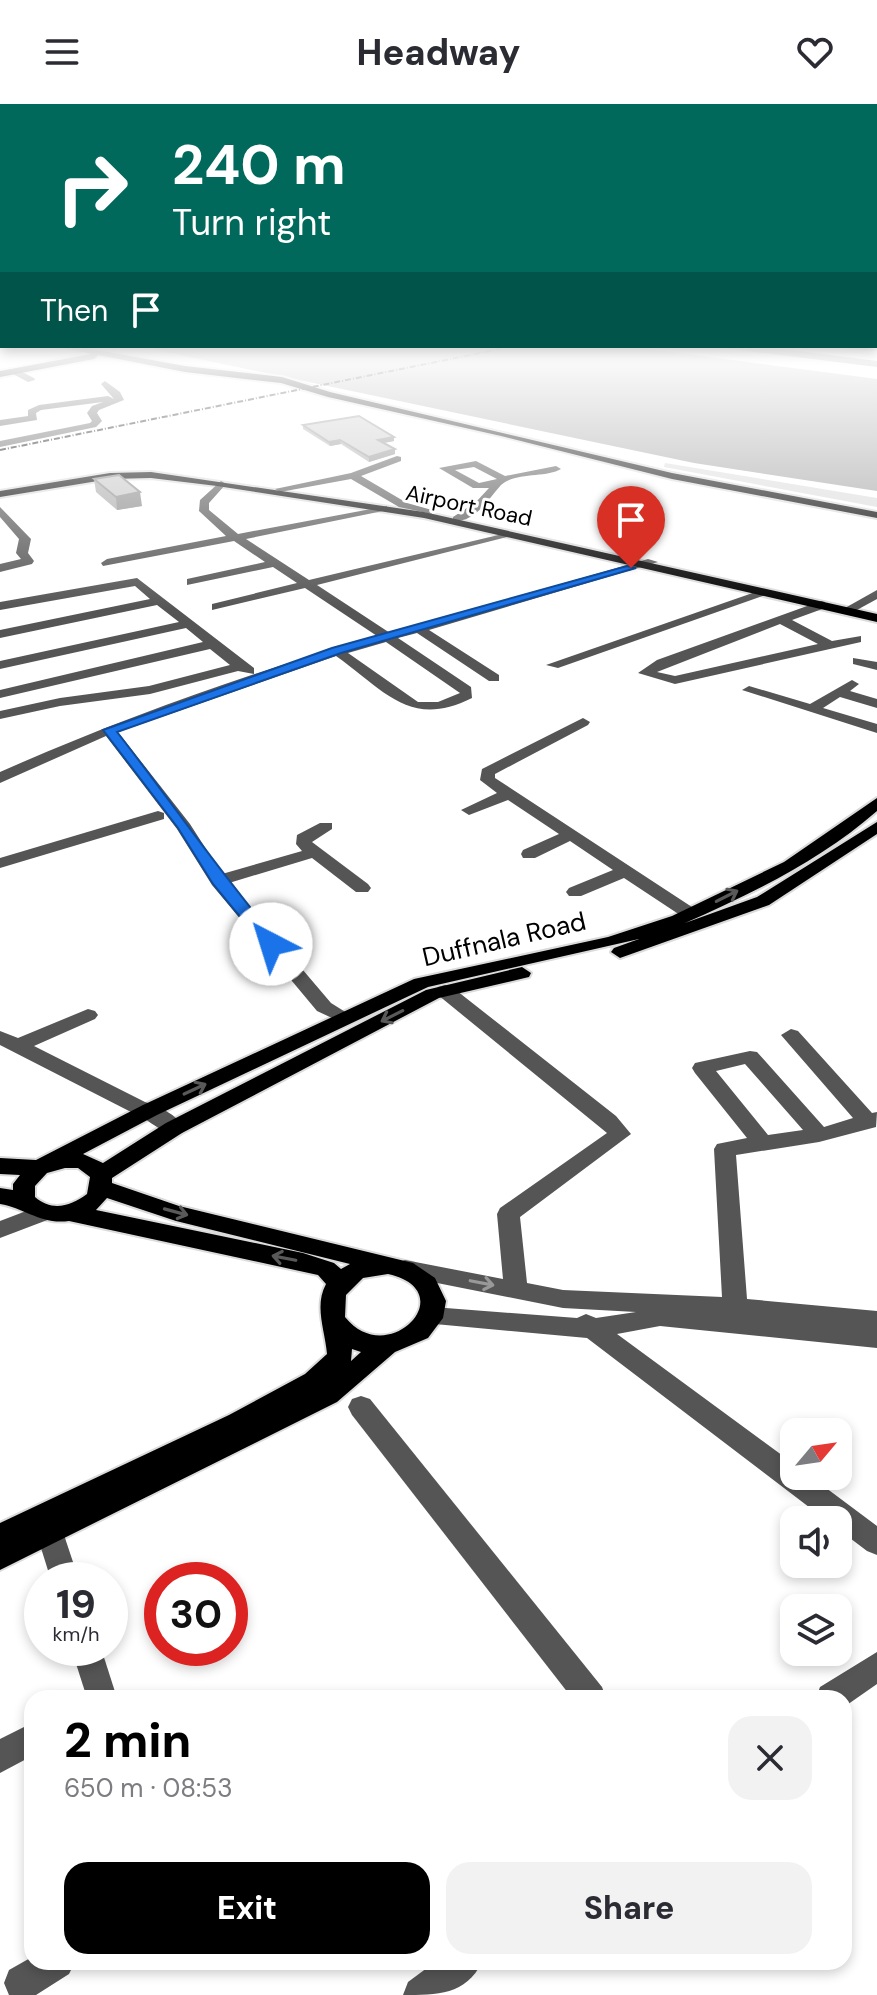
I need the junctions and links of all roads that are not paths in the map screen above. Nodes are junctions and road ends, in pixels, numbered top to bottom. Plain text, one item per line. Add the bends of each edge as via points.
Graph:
1 (58, 432) edge
2 (499, 432) edge
3 (0, 444) edge
4 (397, 459) dead end
5 (556, 469) dead end
6 (353, 476) junction
7 (221, 484) junction
8 (280, 489) junction
9 (0, 492) edge
10 (383, 508) junction
11 (0, 510) edge
12 (428, 512) junction
13 (877, 513) edge
14 (457, 519) junction
15 (507, 534) junction
16 (236, 538) junction
17 (296, 562) dead end
18 (107, 563) dead end
19 (649, 563) junction
20 (277, 565) junction
21 (0, 568) edge
22 (191, 582) dead end
23 (307, 584) junction
24 (768, 592) junction
25 (877, 594) edge
26 (161, 600) junction
27 (36, 602) junction
28 (821, 605) junction
29 (0, 606) edge
30 (216, 607) dead end
31 (851, 608) junction
32 (877, 616) edge
33 (782, 620) junction
34 (57, 622) junction
35 (189, 624) junction
36 (416, 627) junction
37 (158, 630) junction
38 (0, 634) edge
39 (386, 636) junction
40 (856, 639) dead end
41 (213, 644) junction
42 (830, 645) junction
43 (183, 651) junction
44 (337, 651) junction
45 (858, 661) dead end
46 (0, 665) edge
47 (553, 665) dead end
48 (240, 666) junction
49 (877, 666) edge
50 (259, 677) junction
51 (494, 678) dead end
52 (852, 684) dead end
53 (29, 687) junction
54 (749, 690) dead end
55 (838, 692) junction
56 (0, 694) edge
57 (877, 704) edge
58 (43, 705) junction
59 (812, 709) junction
60 (0, 715) edge
61 (583, 722) dead end
62 (877, 729) edge
63 (109, 730) junction
64 (0, 778) edge
65 (509, 794) junction
66 (877, 803) edge
67 (469, 810) dead end
68 (158, 816) dead end
69 (119, 820) dead end
70 (326, 826) dead end
71 (877, 827) edge
72 (570, 835) junction
73 (0, 853) edge
74 (313, 853) junction
75 (529, 854) dead end
76 (0, 863) edge
77 (626, 871) junction
78 (218, 881) junction
79 (362, 888) dead end
80 (575, 892) dead end
81 (689, 913) junction
82 (445, 991) junction
83 (88, 1015) dead end
84 (345, 1018) junction
85 (791, 1035) dead end
86 (8, 1042) edge
87 (150, 1110) junction
88 (872, 1120) edge
89 (174, 1128) junction
90 (819, 1135) junction
91 (762, 1142) junction
92 (0, 1166) edge
93 (45, 1166) junction
94 (101, 1182) junction
95 (0, 1196) edge
96 (33, 1207) junction
97 (69, 1213) junction
98 (0, 1230) edge
99 (397, 1267) junction
100 (516, 1290) junction
101 (331, 1297) junction
102 (563, 1299) junction
103 (735, 1307) junction
104 (433, 1316) junction
105 (877, 1320) edge
106 (337, 1327) junction
107 (590, 1329) junction
108 (877, 1338) edge
109 (386, 1346) junction
110 (361, 1407) dead end
111 (50, 1532) junction
112 (0, 1536) edge
113 (877, 1542) edge
114 (0, 1557) edge
115 (59, 1562) edge
116 (92, 1666) edge
117 (877, 1666) edge
118 (99, 1690) edge
119 (585, 1690) edge
120 (842, 1690) edge
121 (24, 1744) edge
122 (0, 1757) edge
123 (44, 1970) edge
124 (454, 1970) edge
125 (22, 1983) dead end
126 (421, 1995) edge

1 - 3 street
2 - 13 main road via 672,476
4 - 6 street
5 - 14 street via 500,482
6 - 8 street
6 - 12 street via 403,505
7 - 9 main road, Airport Road via 110,476
7 - 10 main road, Airport Road
7 - 16 street via 204,502 204,511
8 - 9 main road, Airport Road via 155,471 108,473
8 - 12 main road, Airport Road
10 - 15 main road, Airport Road
10 - 16 street
11 - 21 street via 25,539 22,553 28,561
12 - 14 main road, Airport Road
14 - 19 main road, Airport Road
15 - 19 main road, Airport Road
15 - 23 street
16 - 18 street
16 - 20 street
17 - 20 street
19 - 24 main road, Airport Road
19 - 31 main road, Airport Road
19 - 36 street
20 - 22 street
20 - 23 street
23 - 30 street
23 - 39 street
24 - 28 main road, Airport Road
24 - 47 street
25 - 31 street
26 - 27 street via 132,582
26 - 34 street
26 - 35 street
27 - 29 street
27 - 34 street
28 - 32 main road, Airport Road
28 - 33 street
31 - 32 main road, Airport Road
33 - 42 street
33 - 42 street via 645,673 675,680
34 - 38 street
35 - 37 street
35 - 41 street
36 - 39 street
36 - 51 street
37 - 43 street
37 - 46 street
39 - 44 street
39 - 44 street via 467,695 424,709
40 - 42 street
41 - 43 street
41 - 48 street
43 - 53 street
44 - 50 street
45 - 49 street
48 - 50 street
48 - 58 street via 150,690
50 - 63 street
52 - 55 street
53 - 56 street
53 - 58 street
54 - 59 street
55 - 57 street
55 - 59 street
58 - 60 street
59 - 62 street
61 - 65 street via 487,772 488,780
63 - 64 street
63 - 78 street via 184,827
65 - 67 street
65 - 72 street
81 -> 66 main road, Duffnala Road via 805,856 856,824
68 - 76 street
69 - 73 street
70 - 74 street via 303,838
71 - 82 main road via 763,901 717,920 626,951
72 - 75 street
72 - 77 street
74 - 78 street
74 - 79 street
77 - 80 street
77 - 81 street
78 - 84 street via 324,1007
81 - 84 main road, Duffnala Road via 616,940 433,979
82 -> 89 main road
82 - 100 street via 620,1134 508,1214
83 - 86 street
87 -> 84 main road, Duffnala Road
85 - 88 street
86 - 87 street
87 - 89 street
87 - 93 main road, Duffnala Road
88 - 90 street
89 - 94 main road
90 - 91 street
90 - 91 street via 750,1057 702,1068
91 - 103 street via 725,1149
92 - 93 main road
93 - 94 main road via 64,1160 87,1163
93 - 96 main road via 24,1184
94 - 97 main road via 90,1203
94 -> 99 main road via 176,1213
95 - 96 main road
96 - 97 main road
96 - 98 street
101 -> 97 main road via 339,1282 326,1269
99 -> 100 street
99 - 101 main road via 364,1268 348,1275
99 - 104 main road via 419,1275 430,1286
100 - 102 street
101 - 106 main road
102 - 103 street
102 - 107 street
103 - 105 street
104 - 107 street
104 - 109 main road via 416,1336
106 - 109 main road via 359,1342
106 - 112 main road via 340,1358 314,1381 238,1423
107 - 108 street via 660,1317
107 - 113 street
109 - 111 main road via 328,1395
110 - 119 street
111 - 114 main road
111 - 115 street
116 - 118 street
117 - 120 street
121 - 122 street
123 - 125 street
124 - 126 street

